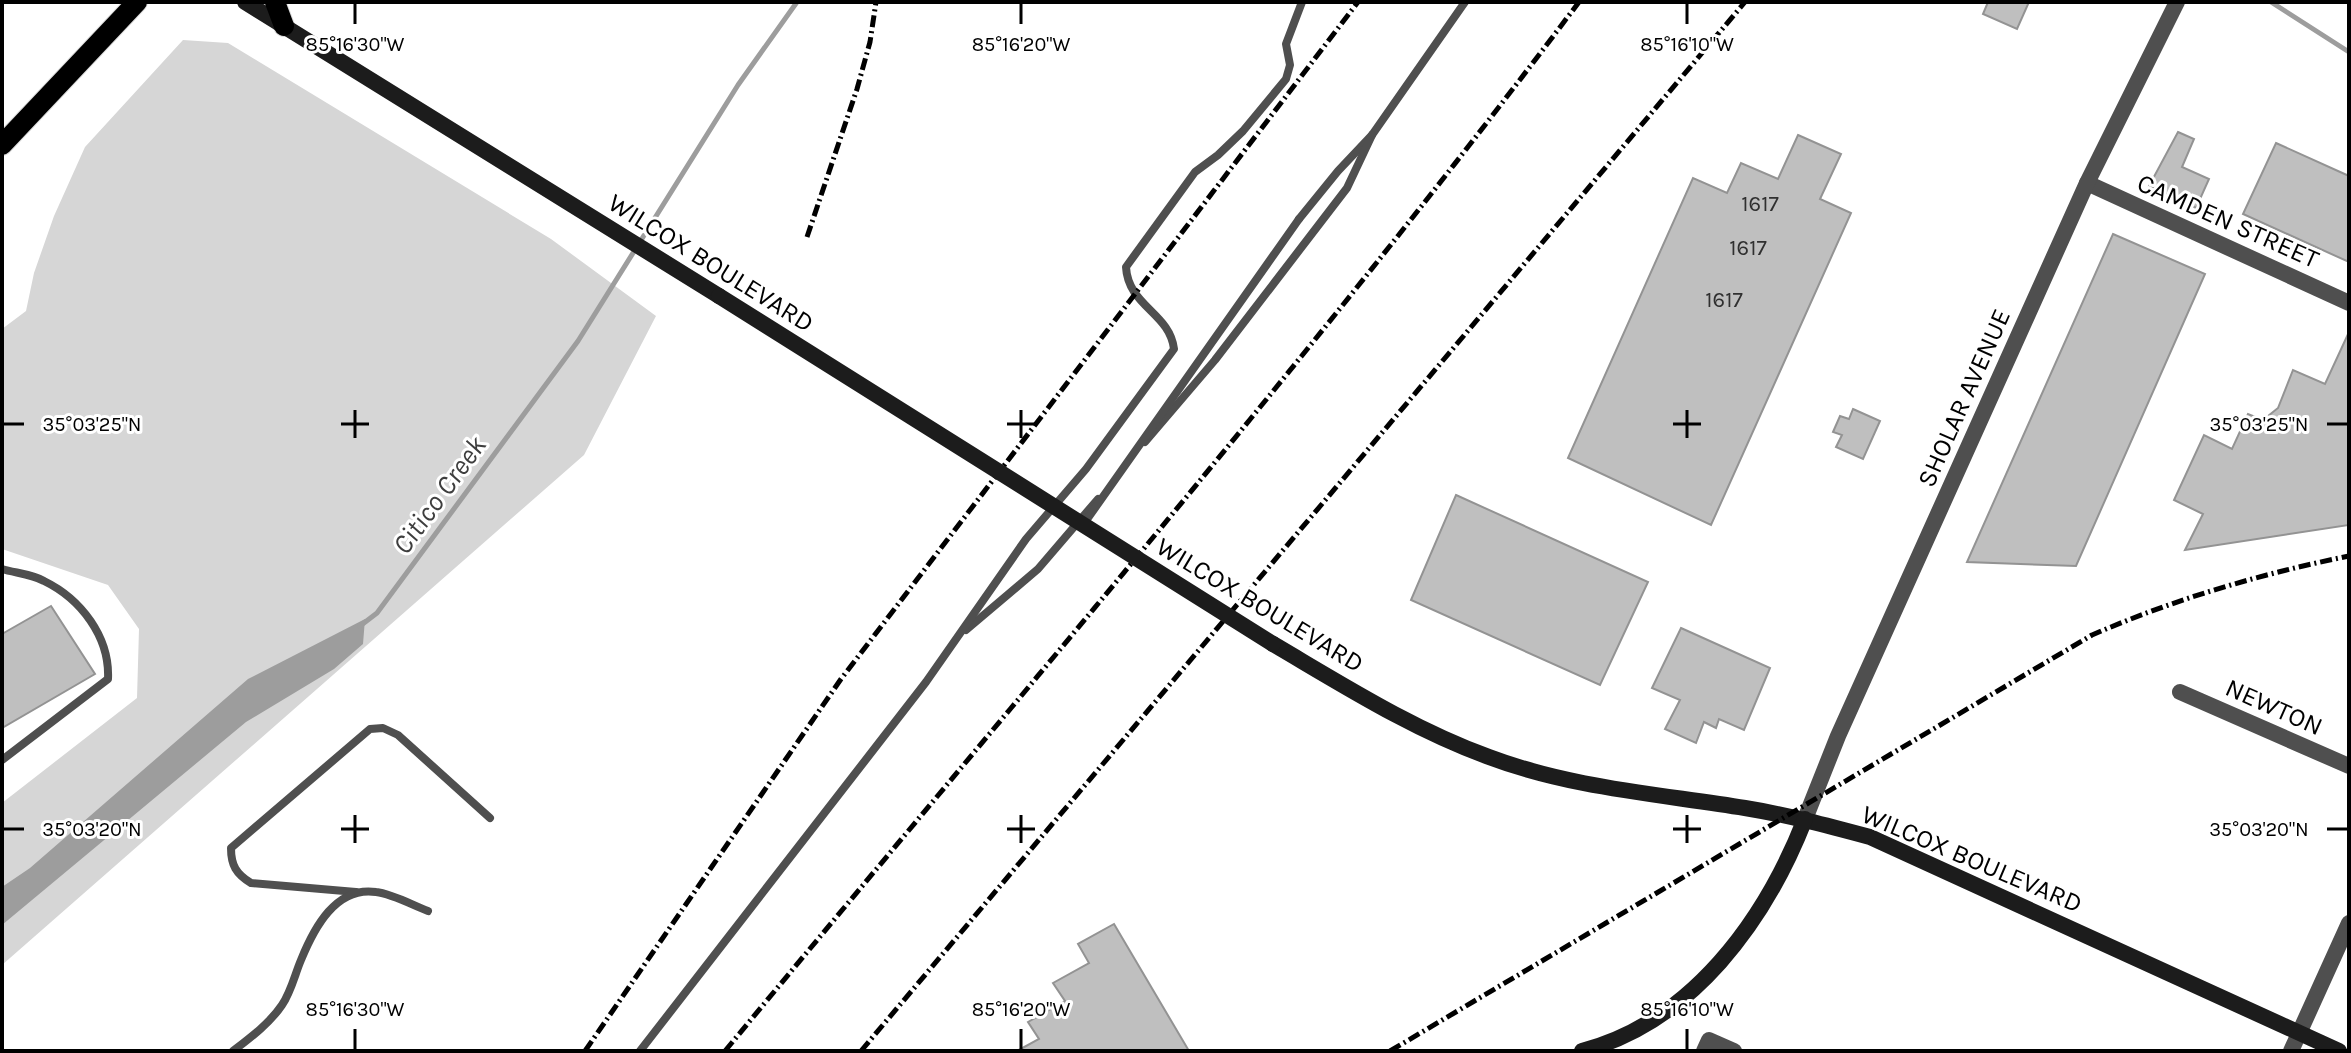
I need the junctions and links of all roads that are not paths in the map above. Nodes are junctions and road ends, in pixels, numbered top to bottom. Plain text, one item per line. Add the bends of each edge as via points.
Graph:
1 (137, 2) edge
2 (245, 2) edge
3 (275, 2) edge
4 (1302, 2) edge
5 (1465, 2) edge
6 (2177, 2) edge
7 (284, 26) junction
8 (1372, 135) junction
9 (2, 145) edge
10 (2087, 183) junction
11 (2349, 303) edge
12 (1083, 525) junction
13 (2, 569) edge
14 (954, 641) junction
15 (2180, 692) dead end
16 (2, 760) edge
17 (2349, 766) edge
18 (490, 818) dead end
19 (1805, 819) junction
20 (356, 892) junction
21 (428, 911) dead end
22 (2349, 923) edge
23 (2299, 1034) junction
24 (1620, 1045) edge
25 (1706, 1046) edge
26 (233, 1051) edge
27 (640, 1051) edge
28 (1582, 1051) edge
29 (1734, 1051) edge
30 (2291, 1051) edge
31 (2339, 1051) edge

1 - 9 main road
2 - 7 main road, WILCOX BOULEVARD
3 - 7 main road
4 - 14 lane via 1286,44 1286,79 1235,139 1195,172 1126,267 1134,294 1166,326 1174,349
5 - 8 lane
6 - 10 street, SHOLAR AVENUE
7 - 12 main road, WILCOX BOULEVARD, bridge
8 - 12 lane, bridge via 1299,219
8 - 14 lane via 1347,188 1215,360 1038,569
10 - 11 street, CAMDEN STREET
10 - 19 street, SHOLAR AVENUE
12 - 19 main road, WILCOX BOULEVARD, bridge via 1417,727 1490,758 1633,793
13 - 16 lane via 44,580 87,612 109,661 108,679
14 - 27 lane
15 - 17 street, NEWTON
18 - 20 lane via 398,735 370,729 231,848 231,862 251,883
19 - 23 main road, WILCOX BOULEVARD via 1870,837 1945,869
19 - 24 main road via 1763,906 1724,957
20 - 21 lane via 377,892
20 - 26 lane via 324,915 283,1003
22 - 23 street
23 - 30 street
23 - 31 main road, WILCOX BOULEVARD
24 - 28 main road
25 - 29 street

